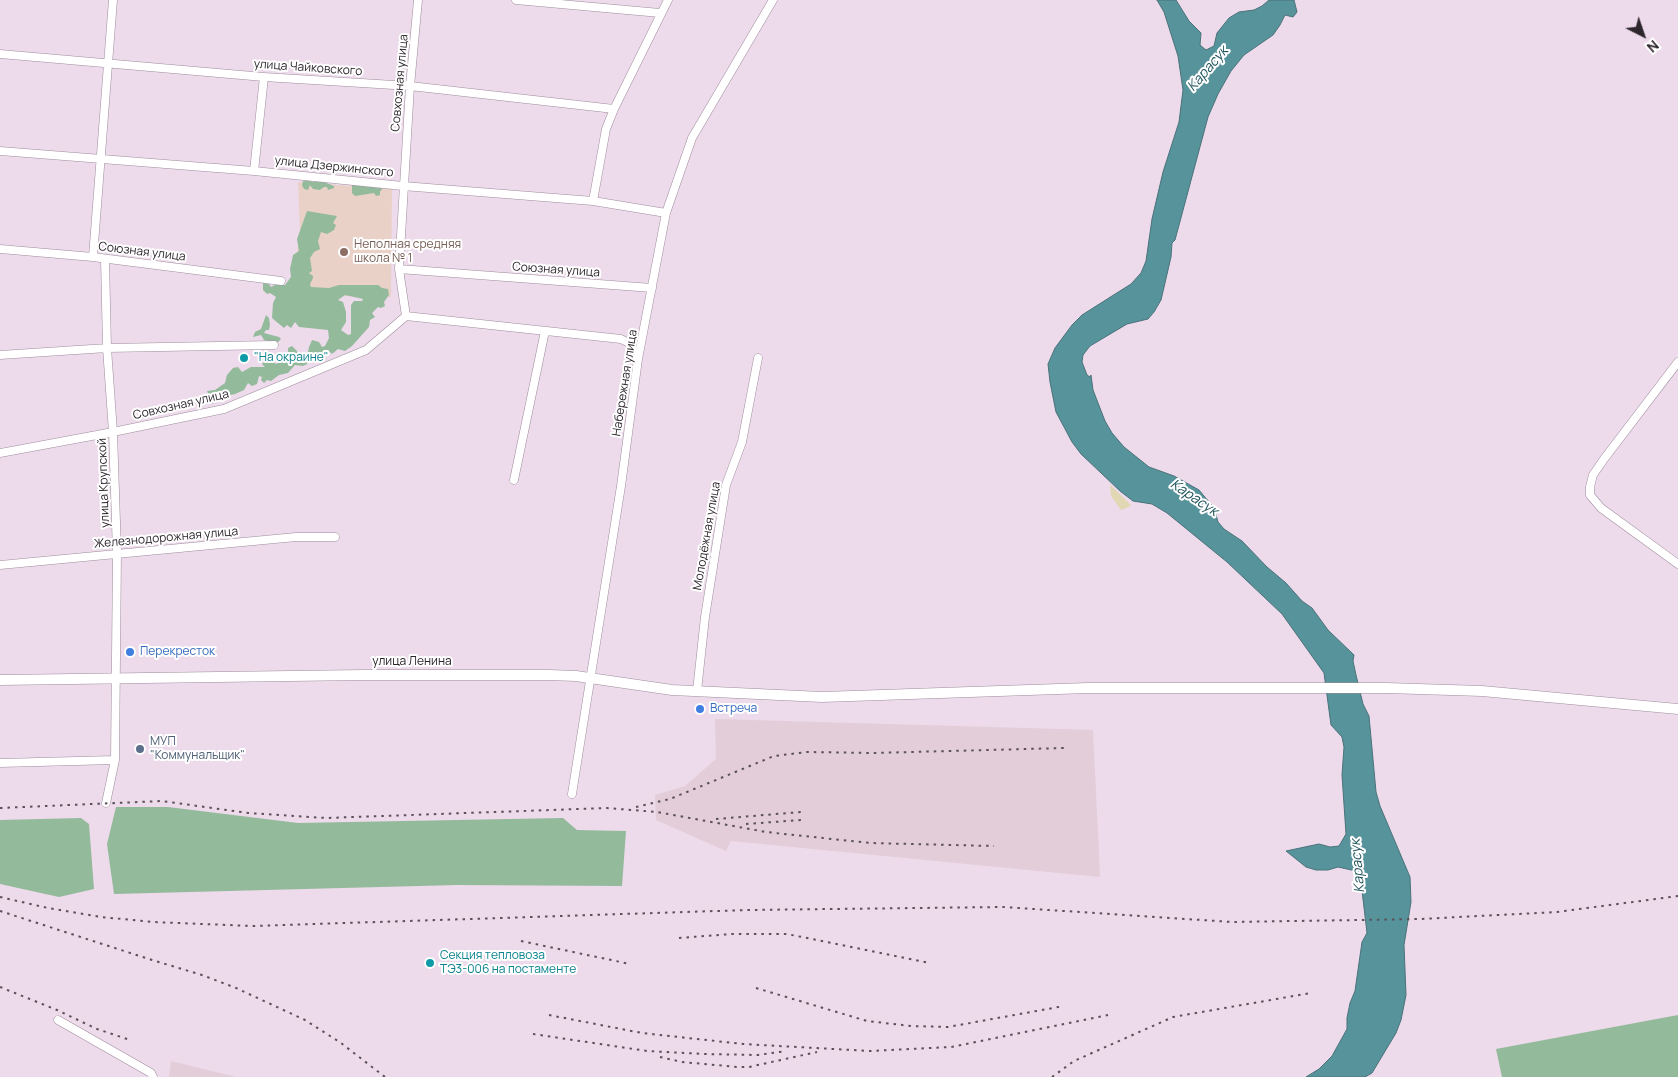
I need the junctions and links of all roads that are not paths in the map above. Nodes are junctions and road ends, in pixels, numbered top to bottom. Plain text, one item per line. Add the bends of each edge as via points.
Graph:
1 (113, 0) edge
2 (418, 0) edge
3 (516, 0) edge
4 (668, 0) edge
5 (773, 0) edge
6 (660, 13) junction
7 (0, 54) edge
8 (110, 63) junction
9 (264, 77) junction
10 (410, 86) junction
11 (614, 109) junction
12 (0, 151) edge
13 (101, 158) junction
14 (254, 171) junction
15 (403, 186) junction
16 (592, 202) junction
17 (666, 214) junction
18 (0, 249) edge
19 (94, 257) junction
20 (105, 259) junction
21 (399, 269) junction
22 (281, 281) dead end
23 (652, 288) junction
24 (406, 316) junction
25 (545, 331) junction
26 (274, 345) dead end
27 (107, 348) junction
28 (0, 355) edge
29 (758, 358) dead end
30 (638, 359) junction
31 (1678, 362) edge
32 (113, 432) junction
33 (0, 453) edge
34 (514, 480) dead end
35 (335, 536) dead end
36 (117, 553) junction
37 (1678, 564) edge
38 (0, 565) edge
39 (115, 678) junction
40 (590, 678) junction
41 (0, 680) edge
42 (696, 691) junction
43 (1678, 709) edge
44 (114, 760) junction
45 (0, 763) edge
46 (572, 794) dead end
47 (106, 803) dead end
48 (58, 1020) dead end
49 (153, 1077) edge

1 - 8 street
2 - 10 street, Совхозная улица
3 - 6 street
4 - 6 street
5 - 17 street, Набережная улица via 692,138
6 - 11 street
7 - 8 street, улица Чайковского
8 - 9 street, улица Чайковского
8 - 13 street
9 - 10 street, улица Чайковского
9 - 14 street
10 - 11 street, улица Чайковского
10 - 15 street, Совхозная улица
11 - 16 street via 606,129
12 - 13 street, улица Дзержинского
13 - 14 street, улица Дзержинского
13 - 19 street
14 - 15 street, улица Дзержинского
15 - 16 street, улица Дзержинского
15 - 21 street, Совхозная улица
16 - 17 street, улица Дзержинского
17 - 23 street, Набережная улица
18 - 19 street, Союзная улица
19 - 20 street, Союзная улица
20 - 22 street, Союзная улица
20 - 27 street, улица Крупской
21 - 23 street, Союзная улица
21 - 24 street, Совхозная улица
23 - 30 street, Набережная улица
24 - 25 street
24 - 32 street, Совхозная улица via 366,350 224,408
25 - 30 street via 621,339 629,343
25 - 34 street
26 - 27 street
27 - 28 street
27 - 32 street, улица Крупской
29 - 42 street, Молодёжная улица via 742,442 726,485
30 - 40 street, Набережная улица
31 - 37 street via 1604,459 1593,475 1590,487 1590,495 1600,508
32 - 33 street, Совхозная улица
32 - 36 street, улица Крупской
35 - 36 street, Железнодорожная улица
36 - 38 street, Железнодорожная улица
36 - 39 street, улица Крупской
39 - 40 main road, улица Ленина via 363,675
39 - 41 main road, улица Ленина
39 - 44 street, улица Крупской
40 - 42 main road, улица Ленина
40 - 46 street, Набережная улица
42 - 43 main road, улица Ленина via 822,697 1088,688 1386,688 1482,691
44 - 45 street
44 - 47 street, улица Крупской
48 - 49 street

